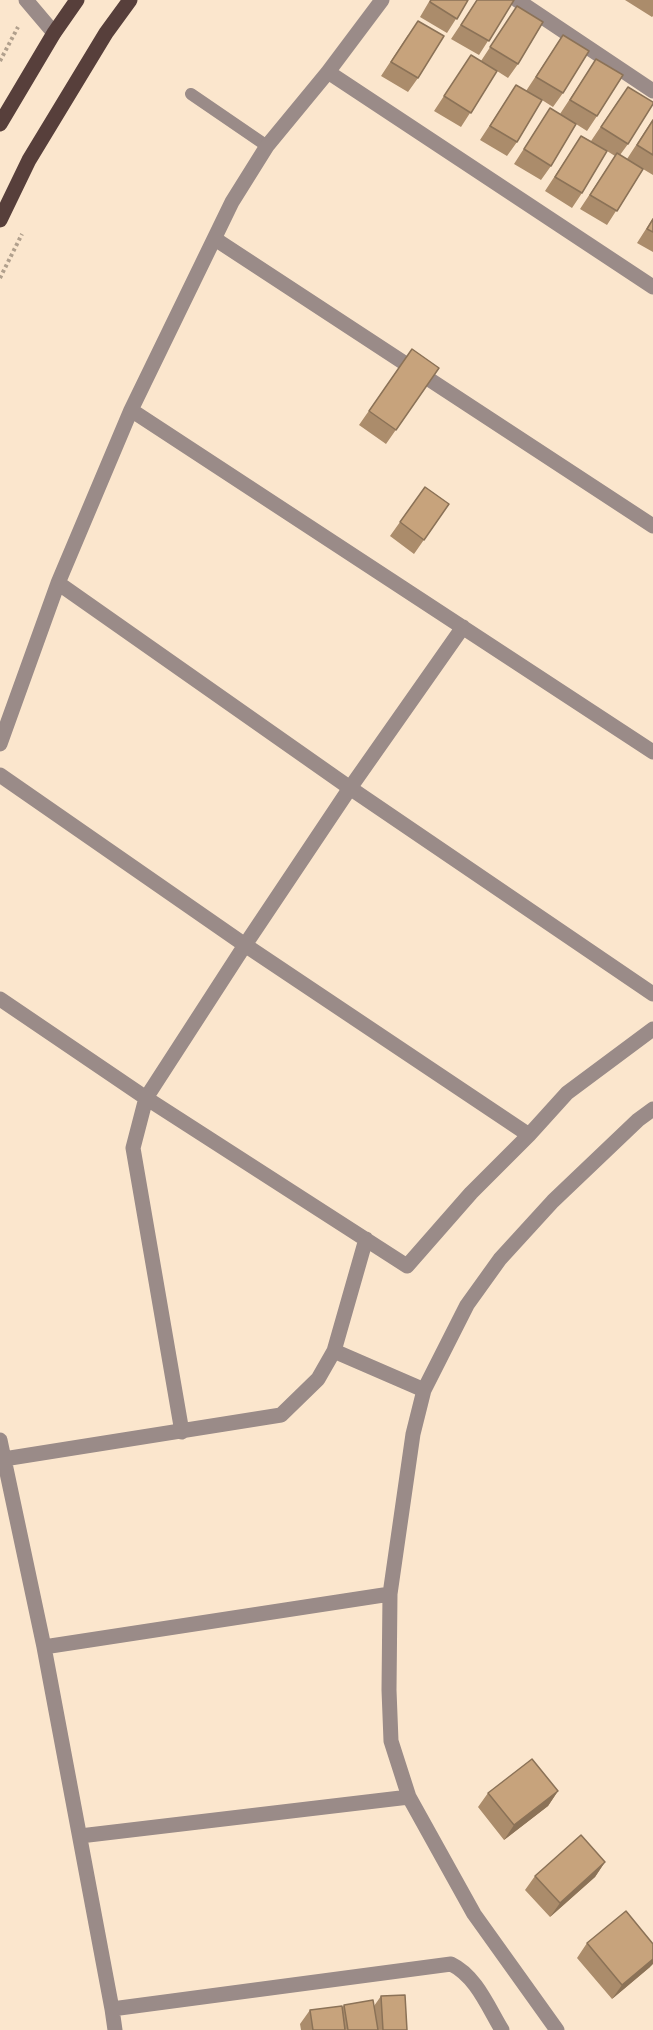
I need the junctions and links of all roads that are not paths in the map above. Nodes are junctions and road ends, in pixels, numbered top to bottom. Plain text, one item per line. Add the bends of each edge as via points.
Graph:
1 (26, 0) edge
2 (76, 0) edge
3 (130, 0) edge
4 (382, 0) edge
5 (517, 0) edge
6 (54, 33) junction
7 (328, 72) junction
8 (653, 90) edge
9 (191, 94) dead end
10 (0, 124) edge
11 (267, 146) junction
12 (0, 220) edge
13 (215, 239) junction
14 (653, 287) edge
15 (131, 410) junction
16 (653, 526) edge
17 (58, 583) junction
18 (464, 627) junction
19 (0, 744) edge
20 (653, 752) edge
21 (0, 775) edge
22 (350, 788) junction
23 (245, 945) junction
24 (653, 994) edge
25 (0, 999) edge
26 (653, 1029) edge
27 (146, 1098) junction
28 (653, 1108) edge
29 (529, 1135) junction
30 (366, 1239) junction
31 (334, 1351) junction
32 (424, 1390) junction
33 (183, 1432) junction
34 (0, 1440) edge
35 (4, 1460) junction
36 (390, 1594) junction
37 (44, 1647) junction
38 (409, 1797) junction
39 (80, 1836) junction
40 (111, 2009) junction
41 (115, 2030) edge
42 (502, 2030) edge
43 (557, 2030) edge

1 - 6 street
2 - 6 main road
3 - 12 main road via 29,160
4 - 7 street
5 - 8 street
6 - 10 main road
7 - 11 street
7 - 14 street
9 - 11 lane
11 - 13 street via 232,202
13 - 15 street
13 - 16 street
15 - 17 street
15 - 18 street
17 - 19 street
17 - 22 street
18 - 20 street
18 - 22 street
21 - 23 street
22 - 23 street
22 - 24 street
23 - 27 street
23 - 29 street
25 - 27 street
26 - 29 street via 567,1092
27 - 30 street
27 - 33 street via 133,1148
28 - 32 street via 553,1201 501,1259 467,1305
29 - 30 street via 407,1266
30 - 31 street
31 - 32 street
31 - 33 street via 318,1379 281,1415
32 - 36 street via 413,1434
33 - 35 street
34 - 35 street
35 - 37 street
36 - 37 street
36 - 38 street via 391,1741
37 - 39 street
38 - 39 street
38 - 43 street via 474,1914
39 - 40 street
40 - 41 street
40 - 42 street via 452,1964 471,1979

